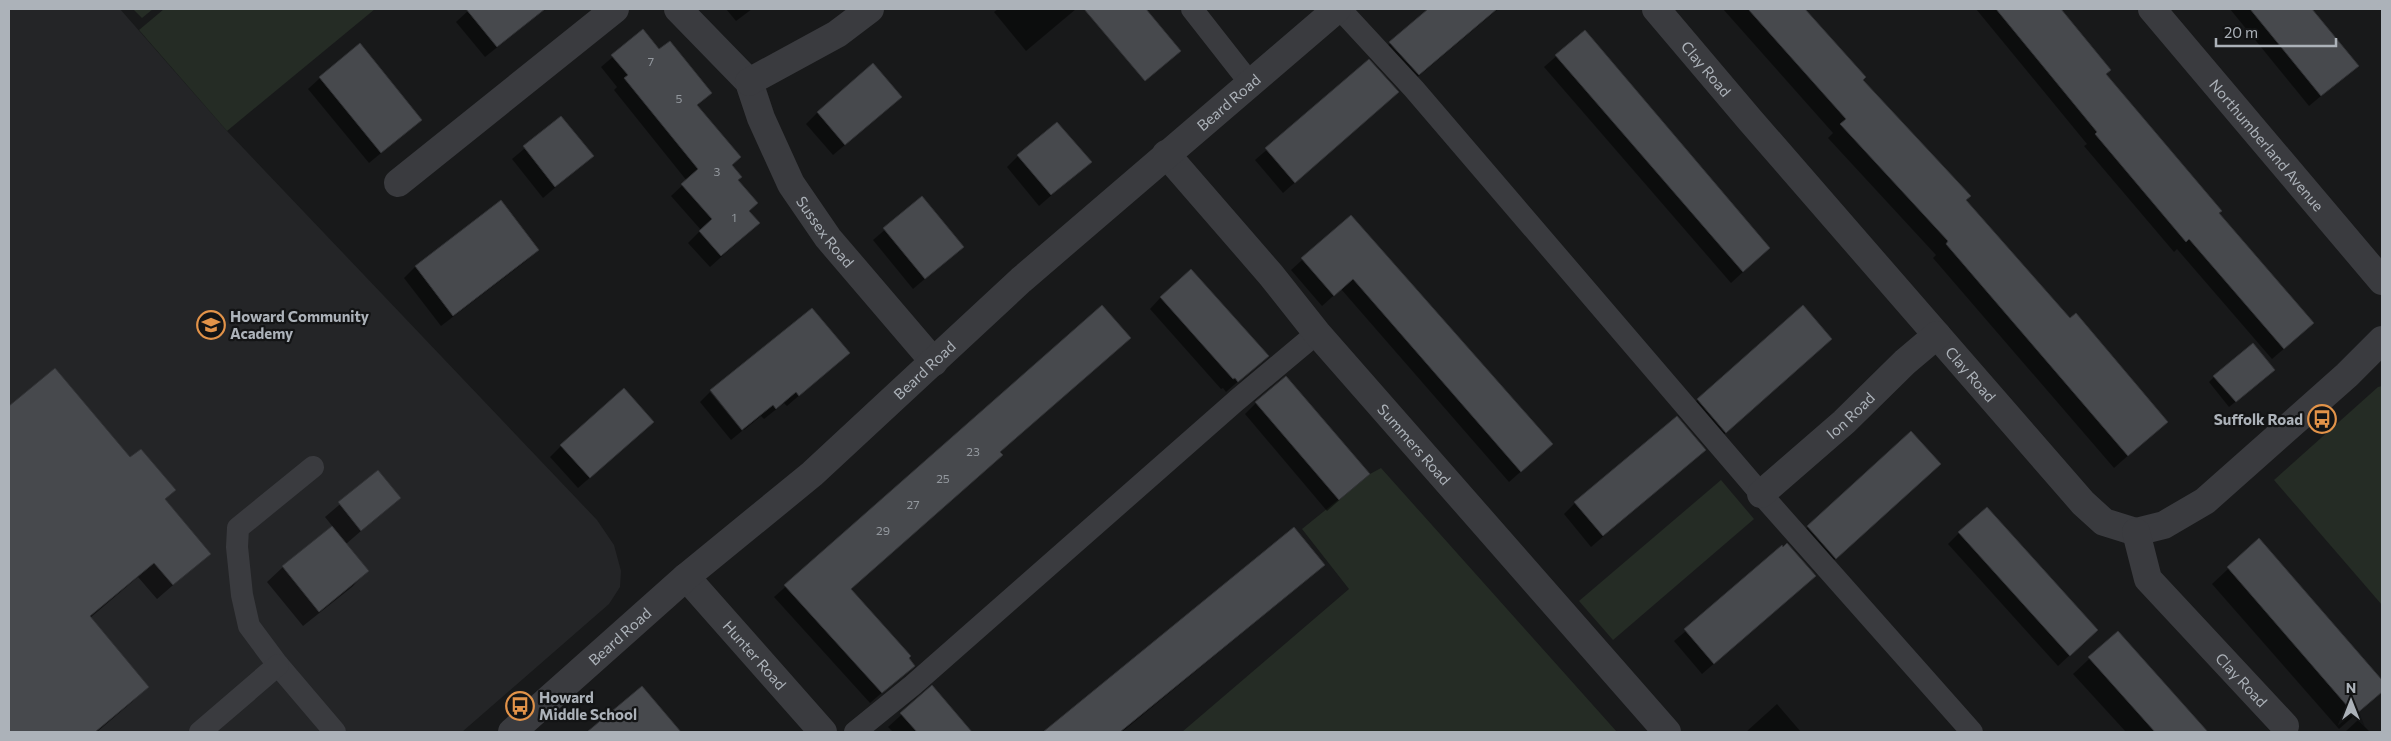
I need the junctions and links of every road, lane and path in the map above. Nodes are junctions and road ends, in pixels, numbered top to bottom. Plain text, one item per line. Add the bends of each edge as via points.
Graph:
1 (615, 9) edge
2 (678, 9) edge
3 (870, 9) edge
4 (1192, 9) edge
5 (1338, 9) edge
6 (1656, 9) edge
7 (2152, 9) edge
8 (749, 82) junction
9 (1250, 83) junction
10 (1166, 154) junction
11 (398, 183) dead end
12 (2382, 281) edge
13 (1317, 333) junction
14 (1937, 335) junction
15 (2382, 340) edge
16 (934, 362) junction
17 (313, 467) dead end
18 (1761, 494) junction
19 (2136, 532) junction
20 (686, 577) junction
21 (278, 665) junction
22 (2284, 726) dead end
23 (200, 732) edge
24 (335, 732) edge
25 (512, 732) edge
26 (823, 732) edge
27 (855, 732) edge
28 (1667, 732) edge
29 (1972, 732) edge

1 - 11 street
2 - 8 street, Sussex Road
3 - 8 street via 837,34
4 - 9 lane
5 - 9 street, Beard Road
5 - 18 lane via 1414,90
6 - 14 street, Clay Road
7 - 12 street, Northumberland Avenue
8 - 16 street, Sussex Road via 761,118 791,184 828,238
9 - 10 street, Beard Road
10 - 13 street, Summers Road
10 - 16 street, Beard Road via 1021,280
13 - 27 lane
13 - 28 street, Summers Road
14 - 18 street, Ion Road
14 - 19 street, Clay Road via 2083,503 2104,522
15 - 19 street via 2348,375 2205,501 2164,525
16 - 20 street, Beard Road via 812,474
17 - 21 lane via 238,528 242,596 249,626
18 - 29 lane
19 - 22 street, Clay Road via 2148,579
20 - 25 street, Beard Road
20 - 26 street, Hunter Road
21 - 23 lane
21 - 24 lane

